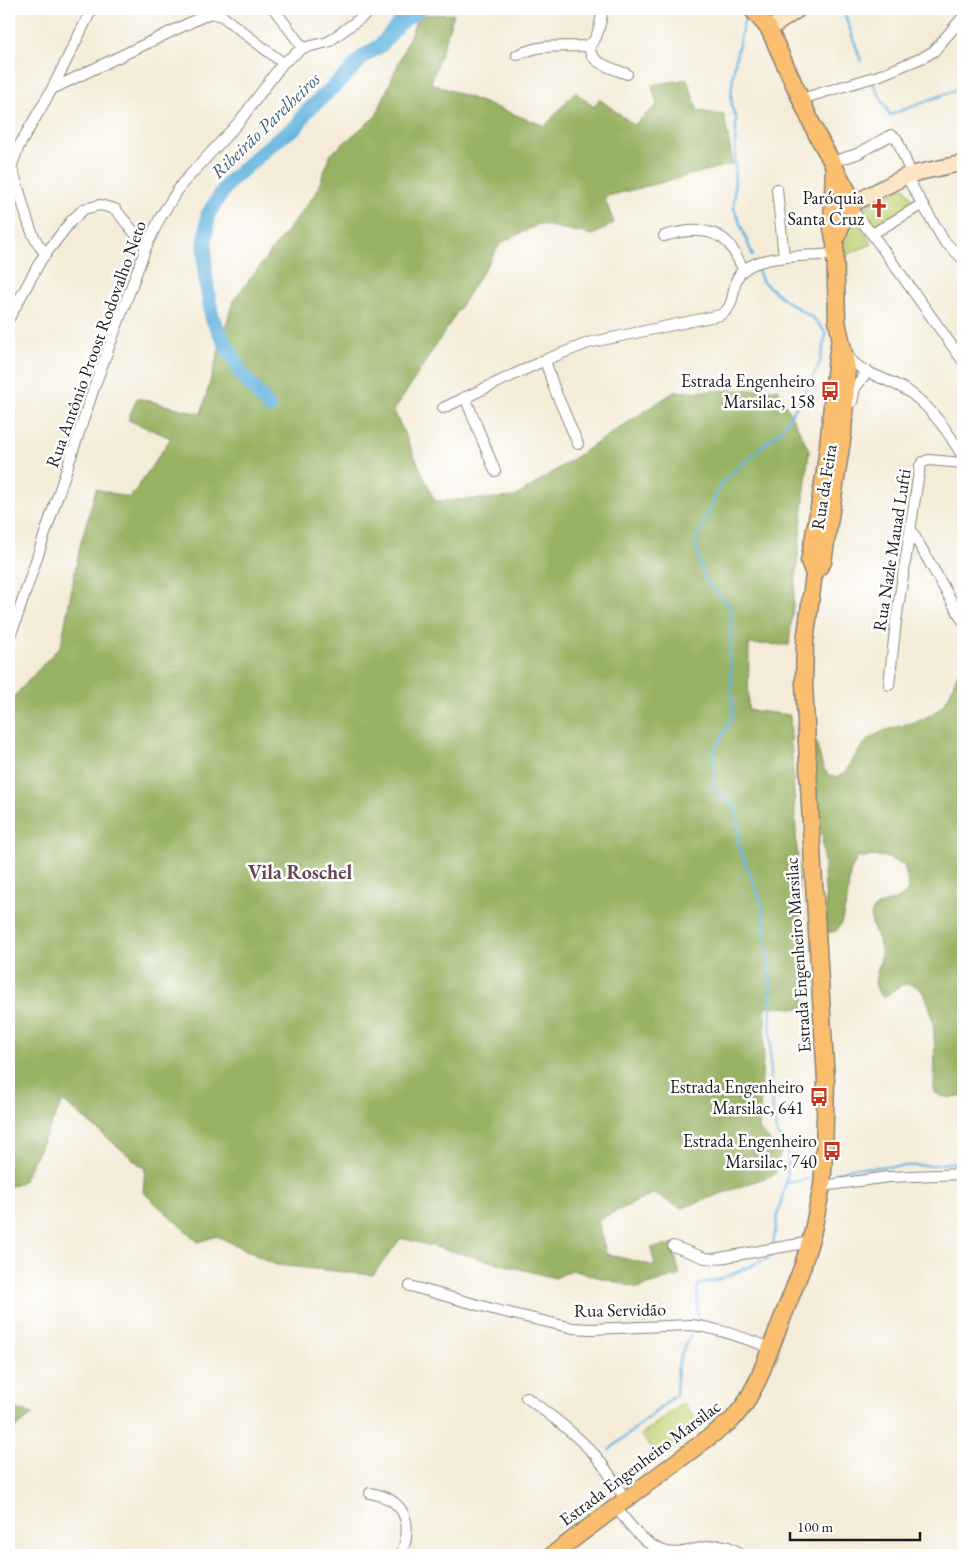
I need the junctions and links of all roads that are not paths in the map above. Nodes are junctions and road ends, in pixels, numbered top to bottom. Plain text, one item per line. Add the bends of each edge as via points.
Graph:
1 (92, 9) edge
2 (274, 9) edge
3 (373, 9) edge
4 (603, 9) edge
5 (752, 9) edge
6 (799, 9) edge
7 (963, 17) edge
8 (769, 29) junction
9 (590, 44) junction
10 (303, 48) junction
11 (517, 56) dead end
12 (283, 63) junction
13 (627, 74) dead end
14 (52, 89) junction
15 (801, 99) junction
16 (963, 163) edge
17 (833, 168) junction
18 (10, 170) edge
19 (909, 175) junction
20 (777, 189) dead end
21 (922, 204) junction
22 (852, 206) junction
23 (872, 234) junction
24 (664, 236) dead end
25 (146, 247) junction
26 (834, 248) junction
27 (46, 254) junction
28 (784, 256) junction
29 (963, 259) edge
30 (744, 270) junction
31 (9, 318) edge
32 (545, 360) junction
33 (963, 362) edge
34 (868, 371) junction
35 (845, 379) junction
36 (465, 398) junction
37 (443, 408) dead end
38 (578, 444) dead end
39 (963, 457) edge
40 (963, 463) edge
41 (495, 471) dead end
42 (911, 530) junction
43 (963, 621) edge
44 (9, 636) edge
45 (889, 685) dead end
46 (963, 1174) edge
47 (822, 1186) junction
48 (810, 1242) junction
49 (673, 1246) dead end
50 (410, 1286) dead end
51 (772, 1348) junction
52 (526, 1397) dead end
53 (370, 1493) dead end
54 (621, 1504) junction
55 (401, 1555) edge
56 (552, 1555) edge
57 (741, 1555) edge

1 - 14 street
2 - 10 street
3 - 10 street via 328,42
4 - 9 street via 597,34
5 - 8 main road
6 - 8 main road
7 - 15 street via 934,51 924,57 878,76
8 - 15 main road
9 - 11 street via 551,45
9 - 13 street via 594,59
10 - 12 street, Rua Antônio Proost Rodovalho Neto
12 - 14 street via 222,16 210,13
12 - 25 street, Rua Antônio Proost Rodovalho Neto via 239,122 182,184
14 - 18 street via 19,146
15 - 17 main road
16 - 19 main road
17 - 19 street via 893,136 898,139
17 - 22 main road
17 - 26 main road, Estrada Engenheiro Marsilac
18 - 27 street via 20,192 30,230
19 - 21 street
19 - 22 main road
20 - 28 street
21 - 23 street
21 - 29 street via 944,241
22 - 23 street
22 - 26 main road, Estrada Engenheiro Marsilac
23 - 33 street
24 - 30 street via 697,231 716,235 728,244
25 - 27 street via 119,213 100,205 80,212
25 - 44 street, Rua Antônio Proost Rodovalho Neto
26 - 28 street
26 - 35 main road, Estrada Engenheiro Marsilac via 837,321
27 - 31 street
28 - 30 street
30 - 32 street via 737,279 731,305 720,314 603,339
32 - 36 street
32 - 38 street
34 - 35 street
34 - 35 street via 858,382
34 - 39 street via 897,384 929,408
35 - 47 main road, Estrada Engenheiro Marsilac via 844,434 823,562 814,579 805,642 804,683 826,1080
36 - 37 street
36 - 41 street
40 - 42 street, Rua Nazle Mauad Lufti via 923,462
42 - 43 street
42 - 45 street, Rua Nazle Mauad Lufti
46 - 47 street via 888,1177
47 - 48 main road, Estrada Engenheiro Marsilac
48 - 49 street via 714,1259
48 - 51 main road, Estrada Engenheiro Marsilac
50 - 51 street, Rua Servidão via 559,1326 591,1329 691,1325
51 - 54 main road, Estrada Engenheiro Marsilac via 745,1404 732,1420
52 - 54 street via 585,1444 600,1462
53 - 55 street via 393,1501 401,1511 408,1533
54 - 56 main road, Estrada Engenheiro Marsilac
54 - 57 street via 643,1538 662,1551 677,1553 722,1545

